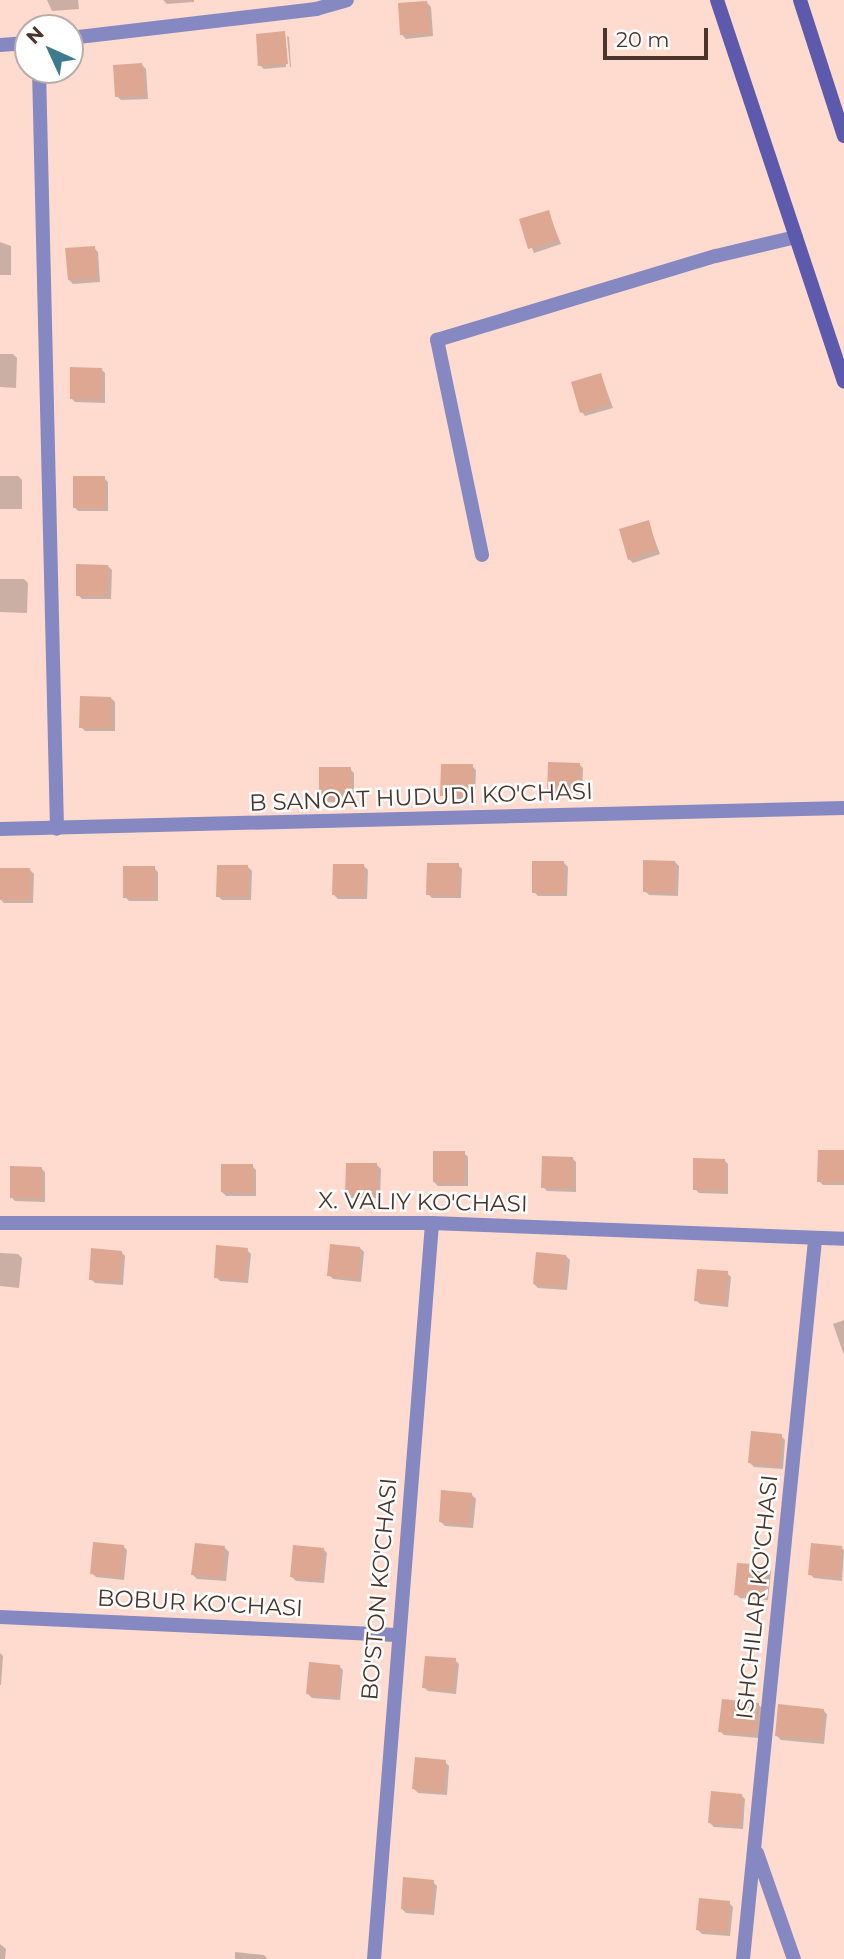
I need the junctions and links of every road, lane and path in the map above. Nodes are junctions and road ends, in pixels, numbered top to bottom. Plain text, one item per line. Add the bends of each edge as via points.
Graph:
1 (347, 0) edge
2 (717, 0) edge
3 (800, 0) edge
4 (84, 36) edge
5 (39, 84) edge
6 (844, 135) edge
7 (796, 237) junction
8 (844, 380) edge
9 (482, 555) dead end
10 (844, 808) edge
11 (0, 829) edge
12 (57, 829) junction
13 (0, 1223) edge
14 (432, 1223) junction
15 (844, 1239) edge
16 (815, 1240) junction
17 (0, 1616) edge
18 (397, 1635) junction
19 (756, 1849) junction
20 (374, 1959) edge
21 (743, 1959) edge
22 (794, 1959) edge

1 - 4 street via 316,9
2 - 7 main road
3 - 6 main road
5 - 12 street
7 - 8 main road
7 - 9 street via 716,256 436,340
10 - 12 street, B SANOAT HUDUDI KO'CHASI
11 - 12 street, B SANOAT HUDUDI KO'CHASI
13 - 14 street, X. VALIY KO'CHASI
14 - 16 street, X. VALIY KO'CHASI
14 - 18 street, BO'STON KO'CHASI
15 - 16 street, X. VALIY KO'CHASI
16 - 19 street, ISHCHILAR KO'CHASI
17 - 18 street, BOBUR KO'CHASI
18 - 20 street, BO'STON KO'CHASI
19 - 21 street, ISHCHILAR KO'CHASI
19 - 22 street

